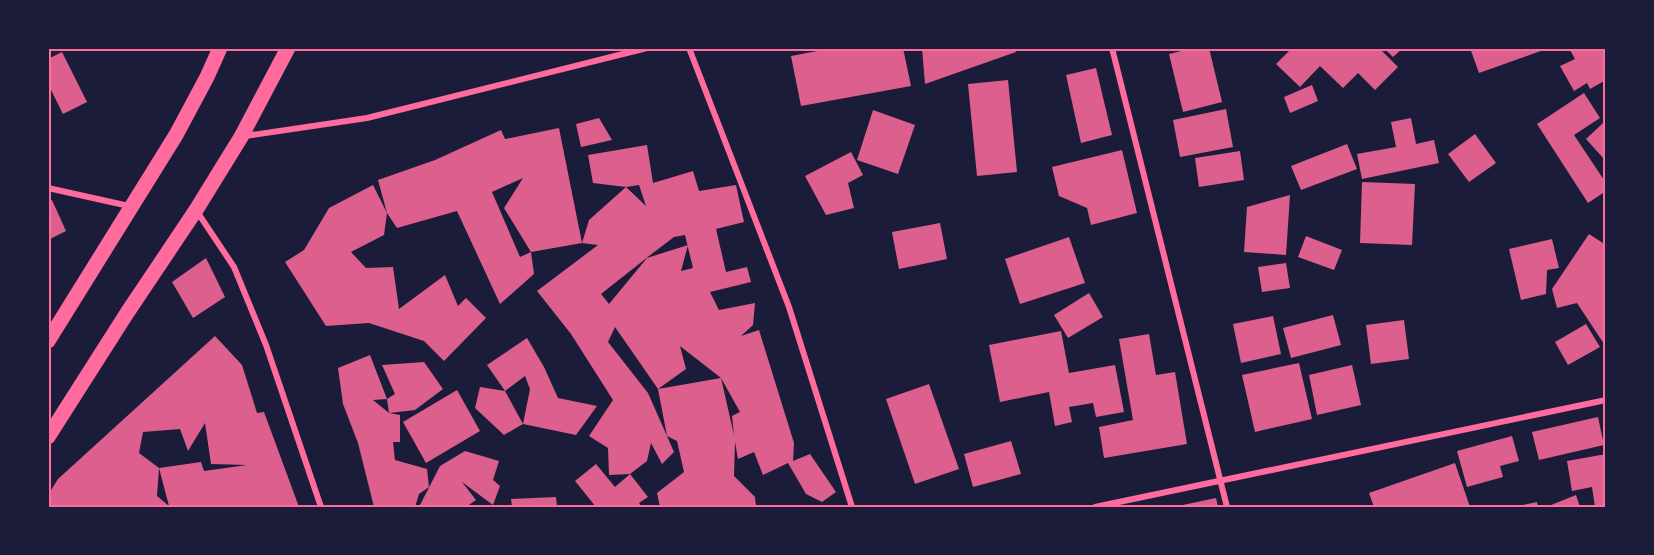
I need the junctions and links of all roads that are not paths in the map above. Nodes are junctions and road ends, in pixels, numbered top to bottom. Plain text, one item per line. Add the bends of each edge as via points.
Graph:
1 (220, 48) edge
2 (288, 48) edge
3 (647, 48) edge
4 (689, 48) edge
5 (1112, 48) edge
6 (241, 137) junction
7 (48, 188) edge
8 (130, 207) junction
9 (196, 210) junction
10 (48, 341) edge
11 (1606, 400) edge
12 (48, 437) edge
13 (1221, 480) junction
14 (321, 507) edge
15 (852, 507) edge
16 (1095, 507) edge
17 (1227, 507) edge

1 - 8 main road via 176,135
2 - 6 main road
3 - 6 street via 367,118
4 - 15 street via 789,307
5 - 13 street
6 - 9 main road
7 - 8 street
8 - 10 main road
9 - 12 main road
9 - 14 street via 234,267 266,345
11 - 13 street
13 - 16 street
13 - 17 street

